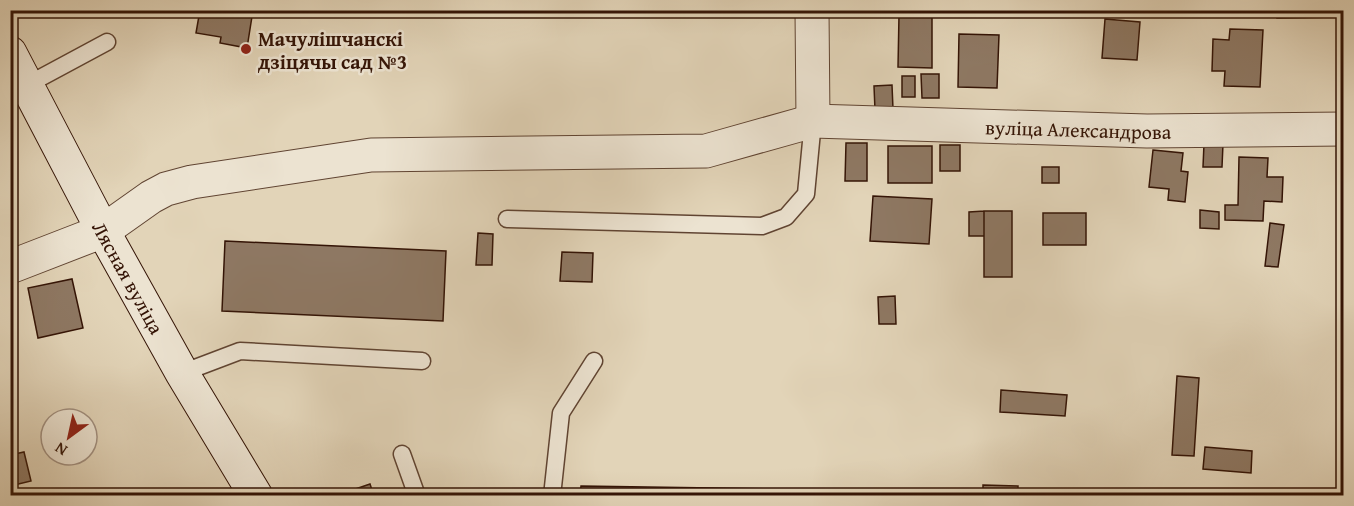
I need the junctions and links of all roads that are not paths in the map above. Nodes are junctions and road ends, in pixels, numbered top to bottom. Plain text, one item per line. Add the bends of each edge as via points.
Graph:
1 (812, 10) edge
2 (107, 42) dead end
3 (10, 53) edge
4 (27, 85) junction
5 (813, 122) junction
6 (1344, 129) edge
7 (507, 219) dead end
8 (103, 231) junction
9 (10, 267) edge
10 (422, 361) dead end
11 (594, 361) dead end
12 (182, 373) junction
13 (402, 454) dead end
14 (256, 495) edge
15 (417, 495) edge
16 (552, 495) edge

1 - 5 street
2 - 4 lane
3 - 4 street, Лясная вуліца
4 - 8 street, Лясная вуліца
5 - 6 street, вуліца Александрова via 1147,131
5 - 7 lane via 806,194 786,217 762,226
5 - 8 street, вуліца Александрова via 706,151 371,155 192,182 151,197
8 - 9 street, вуліца Александрова
8 - 12 street, Лясная вуліца
10 - 12 lane via 240,351
11 - 16 lane via 561,412
12 - 14 street, Лясная вуліца
13 - 15 lane

